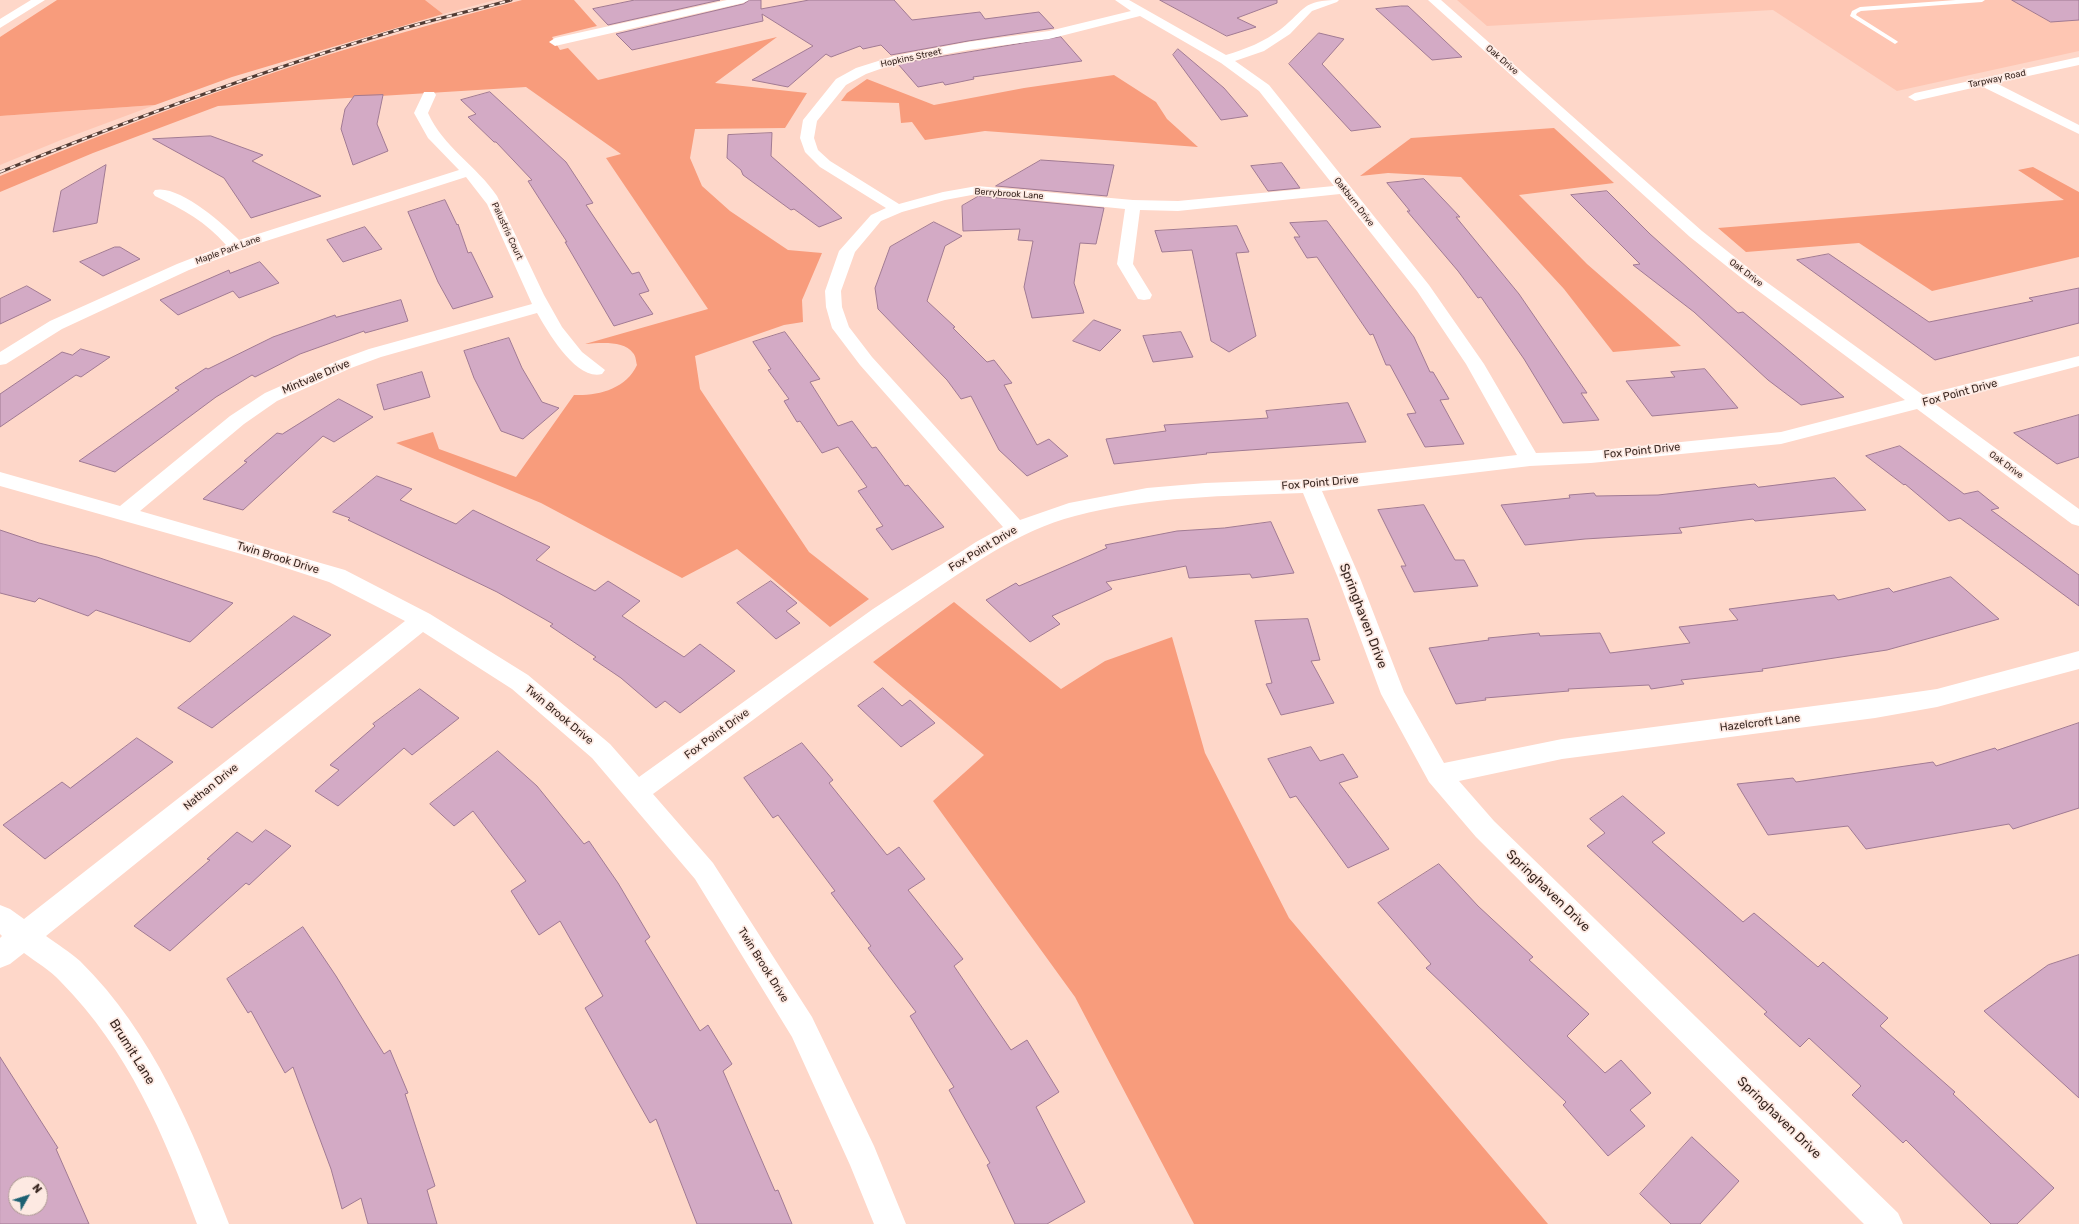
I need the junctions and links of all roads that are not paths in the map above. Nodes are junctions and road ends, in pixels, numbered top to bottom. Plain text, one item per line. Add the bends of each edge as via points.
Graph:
1 (39, 0) edge
2 (743, 0) edge
3 (1121, 0) edge
4 (1333, 0) edge
5 (1434, 0) edge
6 (1982, 0) edge
7 (1140, 12) junction
8 (0, 24) edge
9 (556, 42) dead end
10 (1895, 42) dead end
11 (1225, 60) junction
12 (2079, 61) edge
13 (1983, 82) junction
14 (429, 95) dead end
15 (1915, 97) dead end
16 (2079, 130) edge
17 (469, 171) junction
18 (1344, 189) junction
19 (160, 193) dead end
20 (1133, 205) junction
21 (897, 209) junction
22 (236, 246) junction
23 (1144, 295) dead end
24 (542, 306) junction
25 (0, 360) edge
26 (2079, 361) edge
27 (596, 370) dead end
28 (1921, 403) junction
29 (1530, 460) junction
30 (0, 479) edge
31 (1310, 486) junction
32 (123, 514) junction
33 (2079, 519) edge
34 (1016, 528) junction
35 (422, 620) junction
36 (2079, 660) edge
37 (1438, 775) junction
38 (637, 792) junction
39 (0, 918) edge
40 (25, 936) junction
41 (0, 955) edge
42 (213, 1224) edge
43 (890, 1224) edge
44 (1887, 1224) edge

1 - 8 street
2 - 9 street
3 - 7 street, Oakburn Drive
4 - 11 street via 1308,9 1286,31 1260,48
5 - 28 street, Oak Drive via 1696,234
6 - 10 lane via 1860,9 1854,12 1853,16
7 - 11 street, Oakburn Drive
7 - 21 street, Hopkins Street via 1049,35 968,46 894,60 861,70 841,82 810,120 807,138 812,152 825,164
11 - 18 street, Oakburn Drive via 1264,88
12 - 13 street, Tarpway Road
13 - 15 street, Tarpway Road
13 - 16 street
14 - 17 street, Palustris Court via 421,112 423,122
17 - 22 street, Maple Park Lane
17 - 24 street, Palustris Court via 490,196
18 - 20 street, Berrybrook Lane via 1178,206
18 - 29 street, Oakburn Drive via 1423,288 1475,364
19 - 22 street via 196,209 212,220
20 - 21 street, Berrybrook Lane via 977,190 943,196
20 - 23 street via 1125,264
21 - 34 street, Berrybrook Lane via 876,218 847,251 833,291 834,307 841,328 866,362
22 - 25 street, Maple Park Lane via 70,318
24 - 27 street, Palustris Court via 561,337 577,356
24 - 32 street, Mintvale Drive via 375,353 271,397 237,420
26 - 28 street, Fox Point Drive
28 - 29 street, Fox Point Drive via 1781,438
28 - 33 street, Oak Drive
29 - 31 street, Fox Point Drive
30 - 32 street, Twin Brook Drive
31 - 34 street, Fox Point Drive via 1148,495 1069,510
31 - 37 street, Springhaven Drive via 1349,578 1393,694
32 - 35 street, Twin Brook Drive via 337,576
34 - 38 street, Fox Point Drive via 881,615
35 - 38 street, Twin Brook Drive via 520,682 601,751
35 - 40 street, Nathan Drive
36 - 37 street, Hazelcroft Lane via 1937,698 1562,748
37 - 44 street, Springhaven Drive via 1485,829
38 - 43 street, Twin Brook Drive via 704,871 802,1027 863,1157
39 - 40 street, Brumit Lane
40 - 41 street, Nathan Drive
40 - 42 street, Brumit Lane via 69,970 111,1017 148,1074 183,1145

